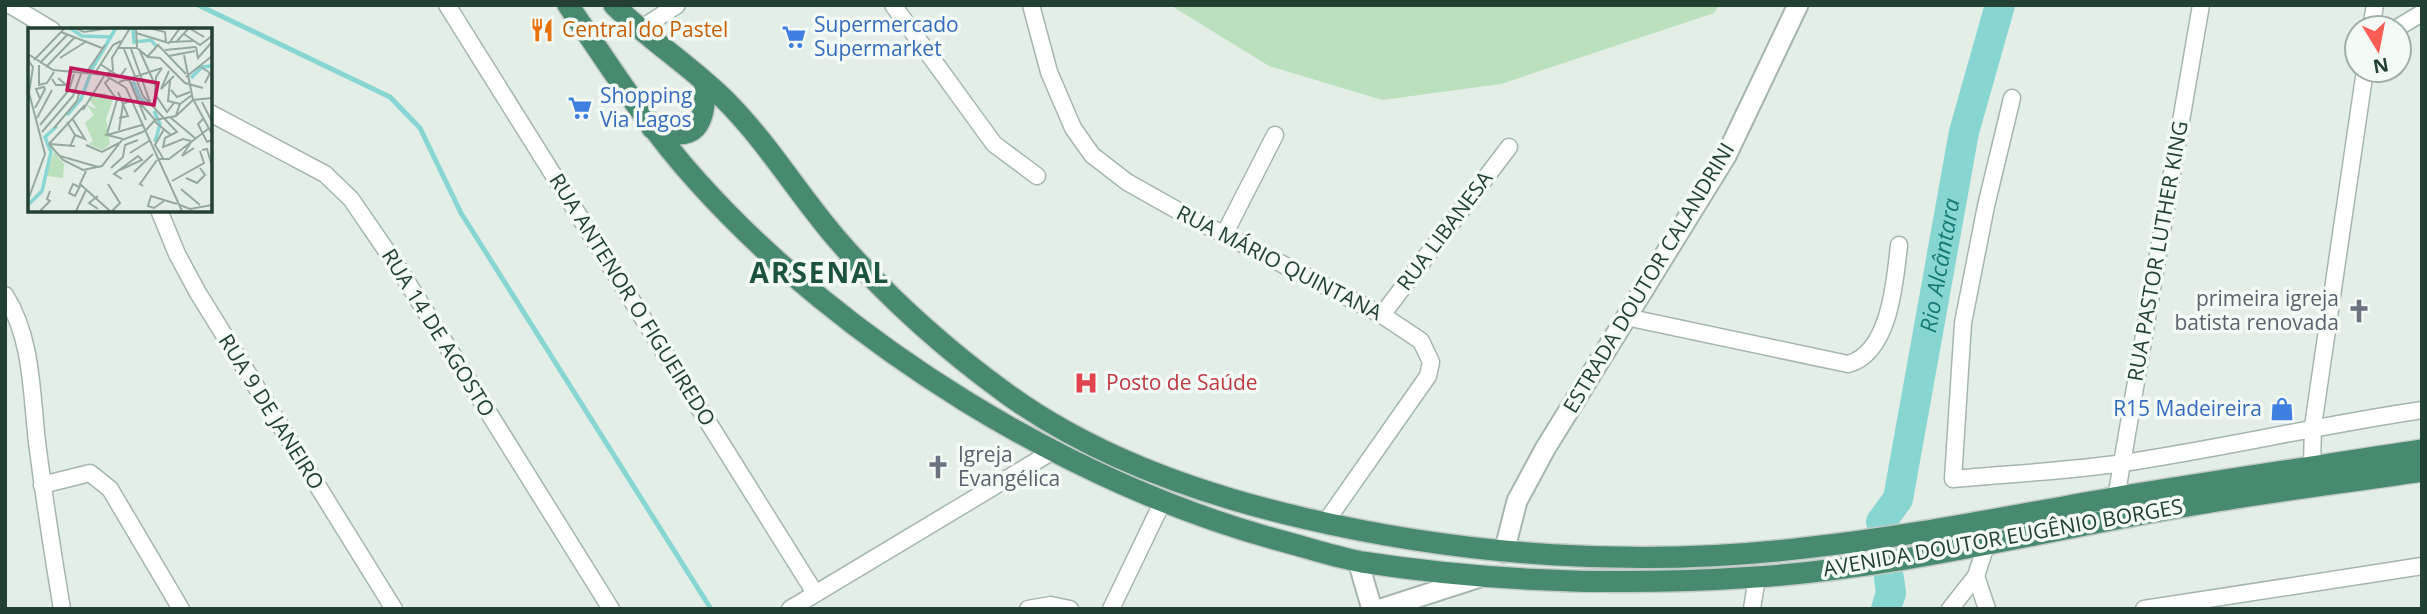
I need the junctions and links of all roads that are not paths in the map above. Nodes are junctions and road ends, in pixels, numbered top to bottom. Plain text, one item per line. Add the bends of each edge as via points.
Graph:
1 (10, 5) edge
2 (568, 5) edge
3 (614, 5) edge
4 (677, 5) edge
5 (893, 5) edge
6 (1031, 5) edge
7 (1798, 5) edge
8 (2201, 5) edge
9 (447, 6) edge
10 (49, 28) edge
11 (639, 30) junction
12 (705, 83) junction
13 (2363, 84) edge
14 (2012, 98) dead end
15 (212, 114) edge
16 (652, 128) junction
17 (1275, 135) dead end
18 (1509, 148) dead end
19 (1037, 176) dead end
20 (160, 212) edge
21 (1224, 235) junction
22 (1899, 245) dead end
23 (5, 295) edge
24 (1382, 315) junction
25 (1626, 317) junction
26 (2422, 410) edge
27 (2313, 426) junction
28 (2422, 450) edge
29 (1053, 451) junction
30 (2120, 463) junction
31 (2312, 467) junction
32 (2422, 471) edge
33 (42, 485) junction
34 (2116, 498) junction
35 (1163, 502) junction
36 (1325, 523) junction
37 (1986, 545) junction
38 (1504, 552) junction
39 (1358, 561) junction
40 (2422, 566) edge
41 (1483, 576) junction
42 (1976, 576) junction
43 (1756, 577) junction
44 (815, 593) junction
45 (62, 609) edge
46 (181, 609) edge
47 (394, 609) edge
48 (611, 609) edge
49 (790, 609) edge
50 (1028, 609) edge
51 (1070, 609) edge
52 (1111, 609) edge
53 (1372, 609) edge
54 (1381, 609) edge
55 (1752, 609) edge
56 (1950, 609) edge
57 (1987, 609) edge
58 (2144, 609) edge

1 - 10 street
2 - 16 highway, AVENIDA DOUTOR EUGÊNIO BORGES
3 - 11 highway, AVENIDA DOUTOR EUGÊNIO BORGES
4 - 11 street
5 - 19 street via 994,144
6 - 21 street, RUA MÁRIO QUINTANA via 1049,72 1073,128 1092,155 1127,182
7 - 25 street, ESTRADA DOUTOR CALANDRINI via 1726,156
8 - 30 street, RUA PASTOR LUTHER KING
9 - 44 street, RUA ANTENOR O FIGUEIREDO
11 - 12 highway, AVENIDA DOUTOR EUGÊNIO BORGES
12 - 16 highway via 705,113 692,130 676,135
12 - 36 highway, AVENIDA DOUTOR EUGÊNIO BORGES via 752,129 833,235 873,279 1009,396 1082,440 1187,487
13 - 27 street
14 - 30 street via 1963,323 1953,479
15 - 48 street, RUA 14 DE AGOSTO via 315,168 351,199
16 - 29 highway, AVENIDA DOUTOR EUGÊNIO BORGES via 752,239 840,316 932,379
17 - 21 street
18 - 24 street, RUA LIBANESA
20 - 47 street, RUA 9 DE JANEIRO via 198,293
21 - 24 street, RUA MÁRIO QUINTANA
22 - 25 street via 1895,286 1879,340 1869,354 1848,365
23 - 33 street via 16,312 27,352
24 - 36 street, RUA MÁRIO QUINTANA via 1421,341 1431,362 1428,376
25 - 38 street, ESTRADA DOUTOR CALANDRINI via 1517,501
26 - 27 street
27 - 30 street
27 - 31 street
28 - 31 highway, AVENIDA DOUTOR EUGÊNIO BORGES
29 - 35 highway, AVENIDA DOUTOR EUGÊNIO BORGES
29 - 44 street
30 - 34 street, RUA PASTOR LUTHER KING
31 - 34 highway, AVENIDA DOUTOR EUGÊNIO BORGES
32 - 37 highway, AVENIDA DOUTOR EUGÊNIO BORGES via 2169,509
33 - 45 street
33 - 46 street via 90,473 100,479
34 - 38 highway, AVENIDA DOUTOR EUGÊNIO BORGES via 1803,549 1679,557
35 - 39 highway, AVENIDA DOUTOR EUGÊNIO BORGES via 1250,533
35 - 52 street
36 - 38 highway, AVENIDA DOUTOR EUGÊNIO BORGES via 1427,544
37 - 42 street
37 - 43 highway, AVENIDA DOUTOR EUGÊNIO BORGES
39 - 41 highway, AVENIDA DOUTOR EUGÊNIO BORGES
39 - 53 street
40 - 58 street
41 - 43 highway, AVENIDA DOUTOR EUGÊNIO BORGES via 1652,581
41 - 54 street
42 - 56 street
42 - 57 street
43 - 55 street
44 - 49 street
50 - 51 street via 1051,605

